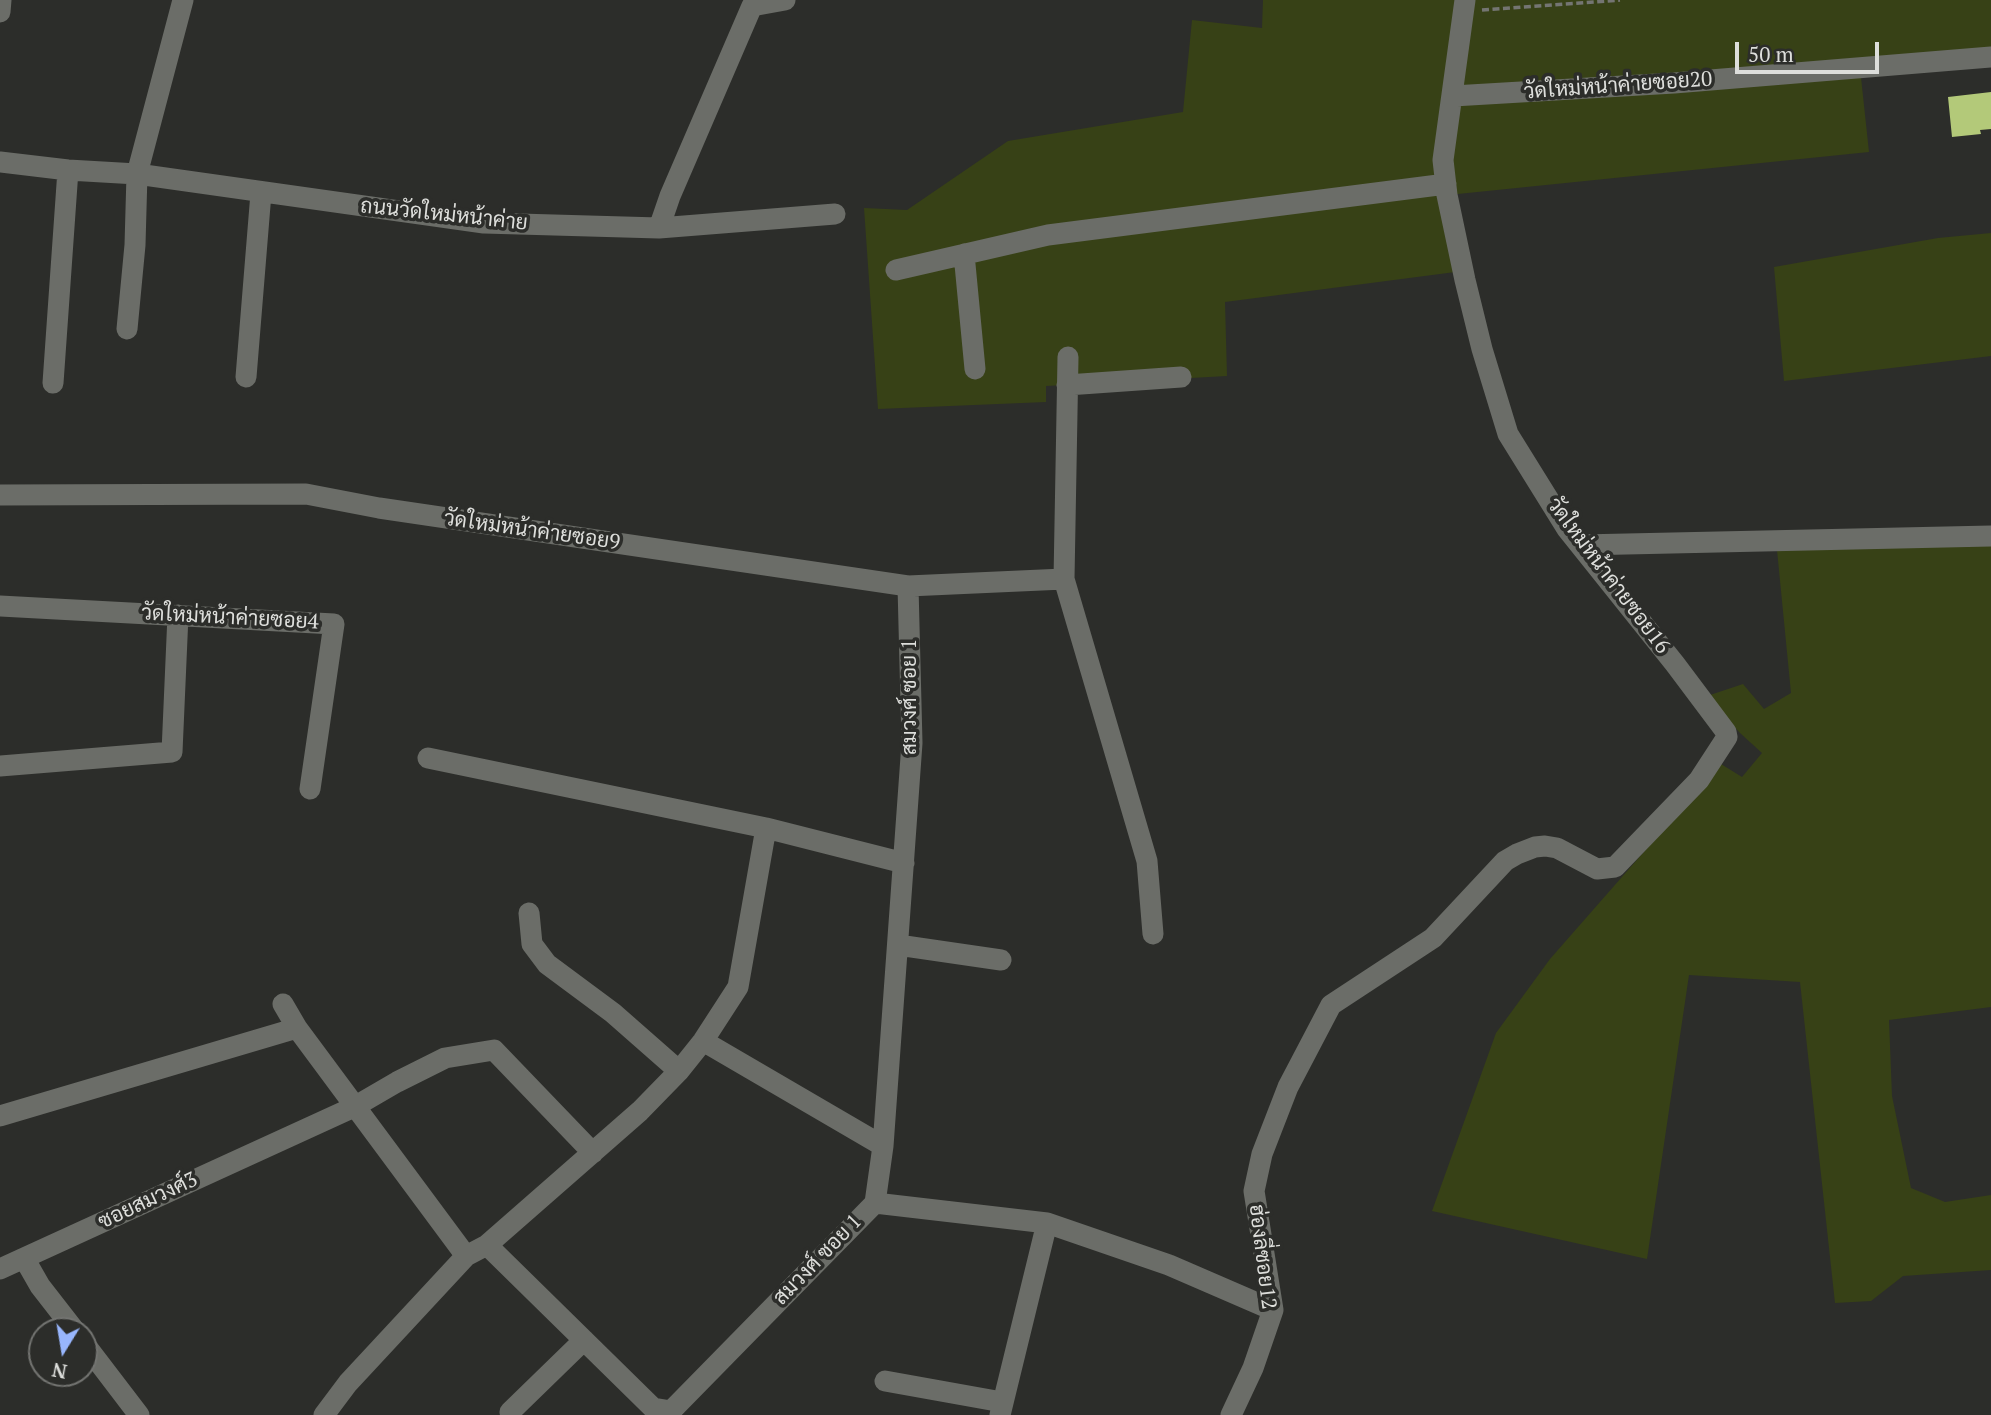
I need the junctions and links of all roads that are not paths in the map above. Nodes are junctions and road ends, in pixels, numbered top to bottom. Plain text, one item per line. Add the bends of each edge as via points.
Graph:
1 (1, 0) edge
2 (183, 0) edge
3 (785, 0) edge
4 (752, 3) edge
5 (1464, 6) edge
6 (0, 12) edge
7 (1991, 57) edge
8 (1453, 96) junction
9 (0, 162) edge
10 (68, 170) junction
11 (137, 174) junction
12 (1446, 184) junction
13 (261, 193) junction
14 (835, 214) dead end
15 (659, 229) junction
16 (964, 254) junction
17 (896, 270) dead end
18 (127, 328) dead end
19 (1068, 357) dead end
20 (975, 369) dead end
21 (246, 377) dead end
22 (1181, 377) dead end
23 (53, 383) dead end
24 (1067, 385) junction
25 (0, 495) edge
26 (1991, 536) edge
27 (1581, 545) junction
28 (1064, 579) junction
29 (908, 586) junction
30 (0, 606) edge
31 (178, 615) junction
32 (428, 758) dead end
33 (0, 766) edge
34 (310, 789) dead end
35 (766, 828) junction
36 (1545, 846) joint
37 (904, 863) junction
38 (529, 913) dead end
39 (1153, 934) dead end
40 (898, 945) junction
41 (1001, 960) dead end
42 (283, 1004) dead end
43 (297, 1028) junction
44 (703, 1041) junction
45 (679, 1071) junction
46 (354, 1107) junction
47 (0, 1116) edge
48 (883, 1146) junction
49 (593, 1153) junction
50 (875, 1203) junction
51 (1047, 1223) junction
52 (487, 1245) junction
53 (466, 1256) junction
54 (24, 1258) junction
55 (0, 1269) edge
56 (1273, 1310) junction
57 (64, 1317) edge
58 (583, 1340) junction
59 (98, 1361) edge
60 (885, 1381) dead end
61 (1001, 1409) edge
62 (510, 1412) dead end
63 (139, 1415) edge
64 (324, 1415) edge
65 (1231, 1415) edge

1 - 6 street
2 - 11 street
3 - 4 street
4 - 15 street
5 - 8 street, วัดใหม่หน้าค่ายซอย16
7 - 8 street, วัดใหม่หน้าค่ายซอย20
8 - 12 street, วัดใหม่หน้าค่ายซอย16 via 1443,160
9 - 10 street, ถนนวัดใหม่หน้าค่าย
10 - 11 street, ถนนวัดใหม่หน้าค่าย
10 - 23 street
11 - 13 street, ถนนวัดใหม่หน้าค่าย
11 - 18 street
12 - 16 street via 1048,235
12 - 27 street, วัดใหม่หน้าค่ายซอย16 via 1476,326 1508,433
13 - 15 street, ถนนวัดใหม่หน้าค่าย via 484,223
13 - 21 street
14 - 15 street, ถนนวัดใหม่หน้าค่าย
16 - 17 street
16 - 20 street
19 - 24 street
22 - 24 street
24 - 28 street
25 - 29 street, วัดใหม่หน้าค่ายซอย9 via 306,494
26 - 27 street
27 - 36 street, วัดใหม่หน้าค่ายซอย16 via 1727,737 1699,780 1615,867 1597,869
28 - 29 street, วัดใหม่หน้าค่ายซอย9
28 - 39 street via 1147,861
29 - 37 street, สมวงศ์ ซอย 1 via 912,743
30 - 31 street, วัดใหม่หน้าค่ายซอย4
31 - 33 street via 172,752
31 - 34 street, วัดใหม่หน้าค่ายซอย4 via 334,624
32 - 35 street
35 - 37 street
35 - 44 street via 738,987
36 - 56 street, ฮ่องลี่ซอย12 via 1504,861 1433,938 1331,1005 1288,1087 1262,1154 1254,1191
37 - 40 street, สมวงศ์ ซอย 1
38 - 45 street via 532,944 547,964
40 - 41 street
40 - 48 street, สมวงศ์ ซอย 1
42 - 43 street
43 - 46 street
43 - 47 street
44 - 45 street
44 - 48 street
45 - 49 street
46 - 49 street, ซอยสมวงศ์3 via 446,1058 494,1050
46 - 53 street
46 - 54 street, ซอยสมวงศ์3
48 - 50 street, สมวงศ์ ซอย 1
49 - 52 street
50 - 51 street
50 - 58 street, สมวงศ์ ซอย 1 via 670,1411 653,1408
51 - 56 street via 1169,1265
51 - 61 street
52 - 53 street
52 - 58 street, สมวงศ์ ซอย 1
53 - 64 street
54 - 55 street, ซอยสมวงศ์3
54 - 57 street
56 - 65 street, ฮ่องลี่ซอย12
58 - 62 street
59 - 63 street
60 - 61 street

